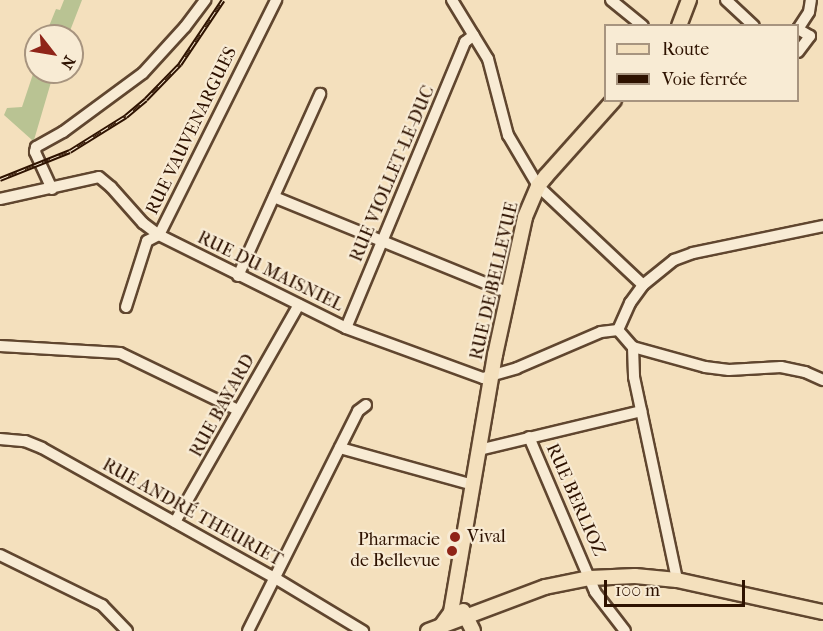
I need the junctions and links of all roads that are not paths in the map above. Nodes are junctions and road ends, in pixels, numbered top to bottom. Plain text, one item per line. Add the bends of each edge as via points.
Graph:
1 (204, 0) edge
2 (276, 0) edge
3 (452, 0) edge
4 (611, 0) edge
5 (689, 0) edge
6 (726, 0) edge
7 (811, 0) edge
8 (641, 24) edge
9 (680, 24) edge
10 (752, 24) edge
11 (799, 27) edge
12 (799, 30) edge
13 (474, 35) junction
14 (799, 51) edge
15 (320, 94) dead end
16 (612, 102) edge
17 (538, 186) junction
18 (52, 189) junction
19 (274, 197) junction
20 (0, 199) edge
21 (823, 226) edge
22 (159, 235) junction
23 (383, 241) junction
24 (238, 276) junction
25 (643, 285) junction
26 (509, 293) junction
27 (299, 305) junction
28 (126, 307) dead end
29 (346, 328) junction
30 (618, 330) junction
31 (0, 346) edge
32 (633, 348) junction
33 (492, 374) junction
34 (823, 380) edge
35 (366, 405) dead end
36 (238, 410) junction
37 (641, 411) junction
38 (529, 437) junction
39 (0, 439) edge
40 (340, 448) junction
41 (479, 450) junction
42 (473, 484) junction
43 (175, 522) junction
44 (0, 555) edge
45 (275, 578) junction
46 (590, 578) junction
47 (677, 580) junction
48 (455, 589) junction
49 (823, 612) edge
50 (466, 617) junction
51 (435, 628) edge
52 (127, 631) edge
53 (248, 631) edge
54 (363, 631) edge
55 (473, 631) edge
56 (625, 631) edge

1 - 18 street via 142,73 63,132 36,147
2 - 22 street, RUE VAUVENARGUES
3 - 13 street, RUE DE BELLEVUE
4 - 8 street
5 - 9 main road
6 - 10 street
7 - 11 street
12 - 14 street via 810,36
13 - 17 street, RUE DE BELLEVUE via 494,73 507,135
13 - 23 street, RUE VIOLLET-LE-DUC via 465,42
15 - 19 street
16 - 17 main road
17 - 25 street
17 - 26 main road, RUE DE BELLEVUE via 525,217
18 - 20 street
18 - 22 street, RUE DU MAISNIEL via 99,177
19 - 23 street
19 - 24 street
21 - 25 street via 693,253 674,260
22 - 24 street, RUE DU MAISNIEL
22 - 28 street, RUE VAUVENARGUES via 147,242
23 - 26 street
23 - 29 street, RUE VIOLLET-LE-DUC
24 - 27 street, RUE DU MAISNIEL
25 - 30 street
26 - 33 main road, RUE DE BELLEVUE
27 - 29 street, RUE DU MAISNIEL
27 - 36 street, RUE BAYARD
29 - 33 street, RUE DU MAISNIEL via 483,378
30 - 32 street
30 - 33 street via 601,332 517,368
31 - 36 street via 120,353
32 - 34 street via 717,370 781,367
32 - 37 street via 633,372
33 - 41 main road, RUE DE BELLEVUE
35 - 40 street via 358,411
36 - 43 street, RUE BAYARD
37 - 38 street
37 - 47 street
38 - 41 street
38 - 46 street, RUE BERLIOZ
39 - 43 street, RUE ANDRÉ THEURIET via 35,444
40 - 42 street
40 - 45 street
41 - 42 main road, RUE DE BELLEVUE
42 - 48 main road, RUE DE BELLEVUE
43 - 45 street, RUE ANDRÉ THEURIET
44 - 52 street via 102,605
45 - 53 street
45 - 54 street, RUE ANDRÉ THEURIET
46 - 47 main road via 635,576
46 - 50 main road via 545,587
46 - 56 street, RUE BERLIOZ via 598,598
47 - 49 main road
48 - 50 main road
48 - 51 main road, RUE DE BELLEVUE via 451,612
50 - 51 main road
50 - 55 main road

